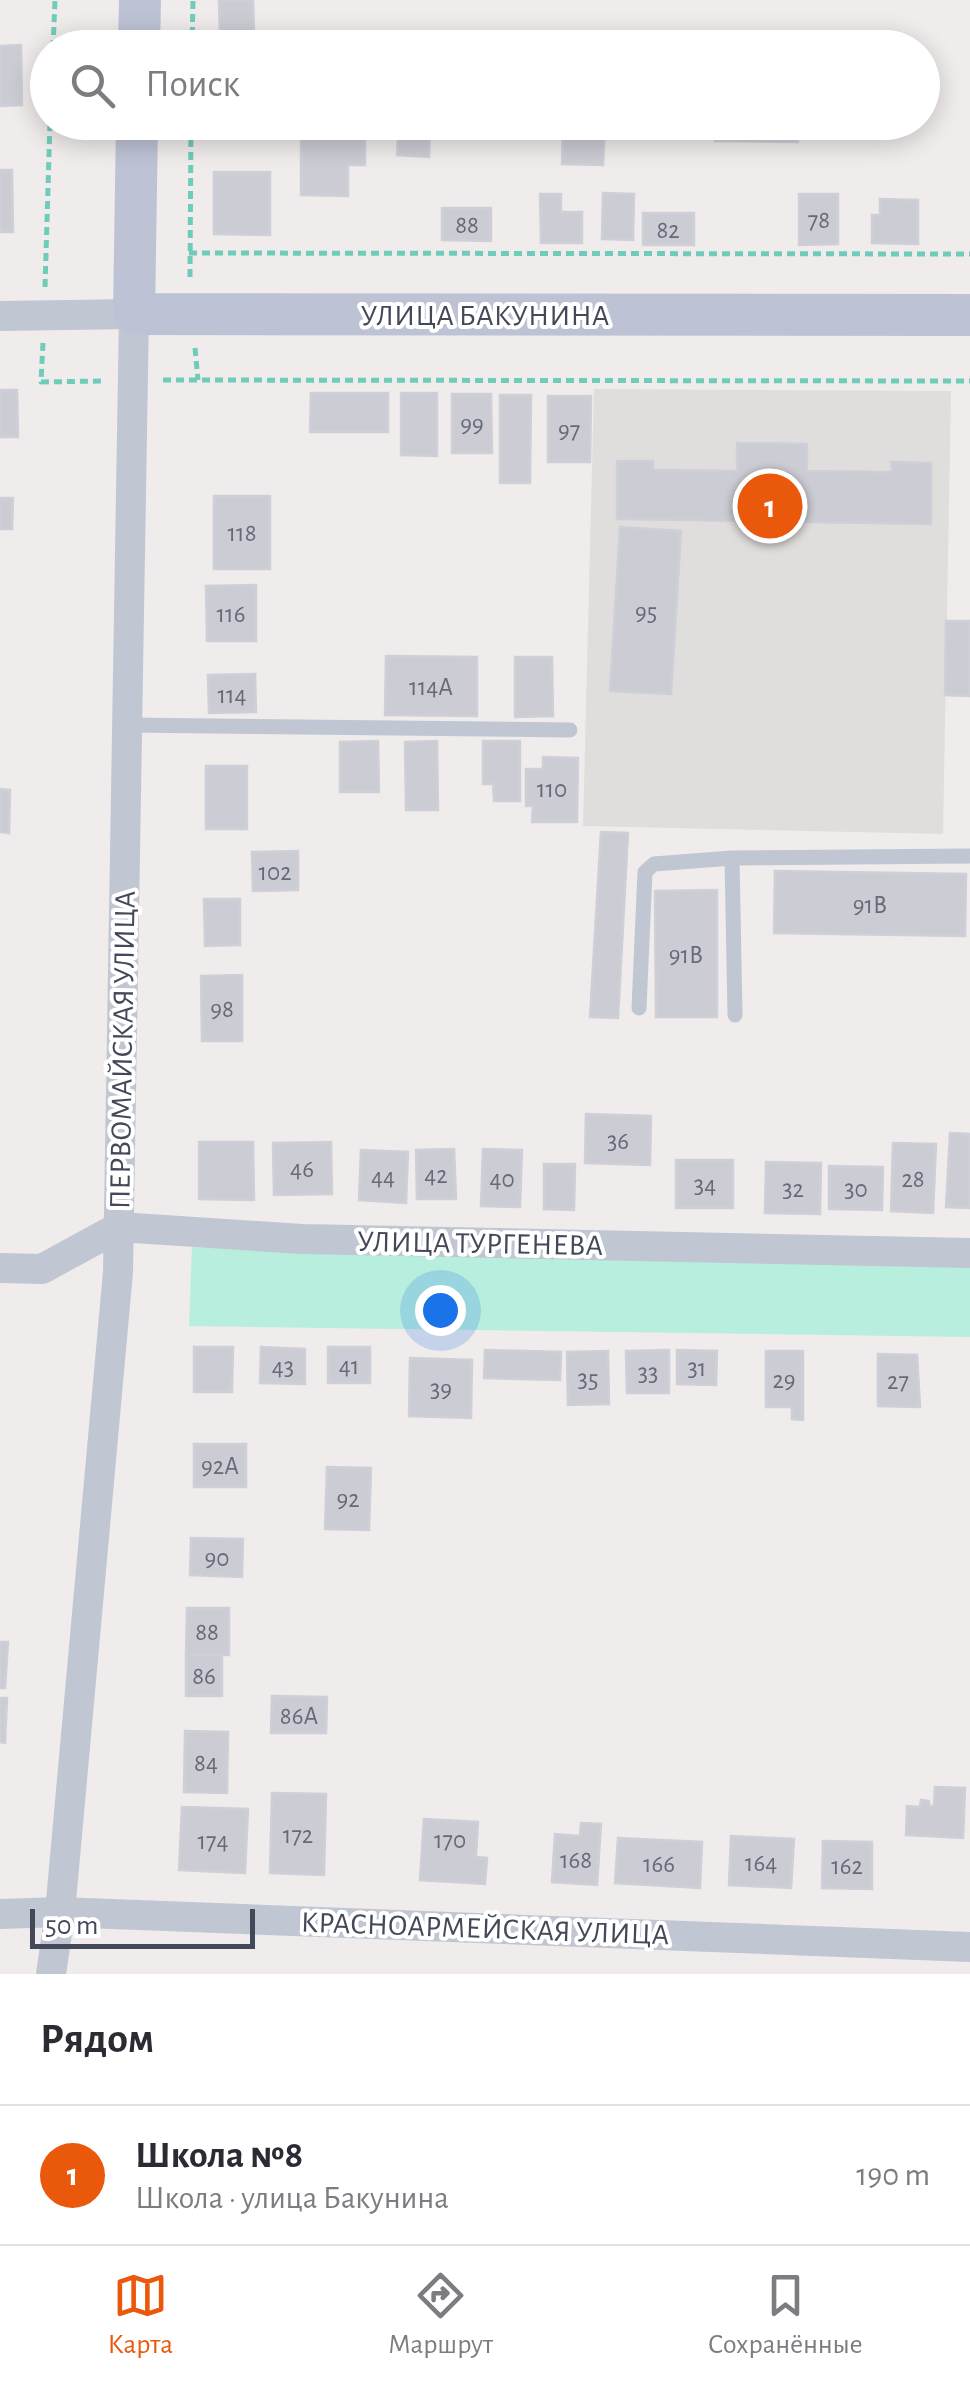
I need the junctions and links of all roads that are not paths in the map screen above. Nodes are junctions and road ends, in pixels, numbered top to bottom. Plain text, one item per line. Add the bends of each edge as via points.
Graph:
1 (140, 0) edge
2 (139, 30) edge
3 (137, 140) edge
4 (134, 314) junction
5 (970, 315) edge
6 (0, 316) edge
7 (127, 725) junction
8 (570, 730) dead end
9 (970, 856) edge
10 (732, 858) junction
11 (639, 1008) dead end
12 (734, 1014) dead end
13 (118, 1228) junction
14 (970, 1253) edge
15 (0, 1268) edge
16 (60, 1912) junction
17 (0, 1914) edge
18 (970, 1947) edge
19 (52, 1974) edge

1 - 2 main road
3 - 4 main road, ПЕРВОМАЙСКАЯ УЛИЦА
4 - 5 main road, УЛИЦА БАКУНИНА
4 - 6 street, УЛИЦА БАКУНИНА
4 - 7 street, ПЕРВОМАЙСКАЯ УЛИЦА
7 - 8 lane
7 - 13 street, ПЕРВОМАЙСКАЯ УЛИЦА
9 - 10 lane
10 - 11 lane via 654,864 645,872
10 - 12 lane
13 - 14 street, УЛИЦА ТУРГЕНЕВА via 302,1239
13 - 15 street via 42,1269
13 - 16 street, ПЕРВОМАЙСКАЯ УЛИЦА
16 - 17 street, КРАСНОАРМЕЙСКАЯ УЛИЦА
16 - 18 street, КРАСНОАРМЕЙСКАЯ УЛИЦА
16 - 19 street, ПЕРВОМАЙСКАЯ УЛИЦА

